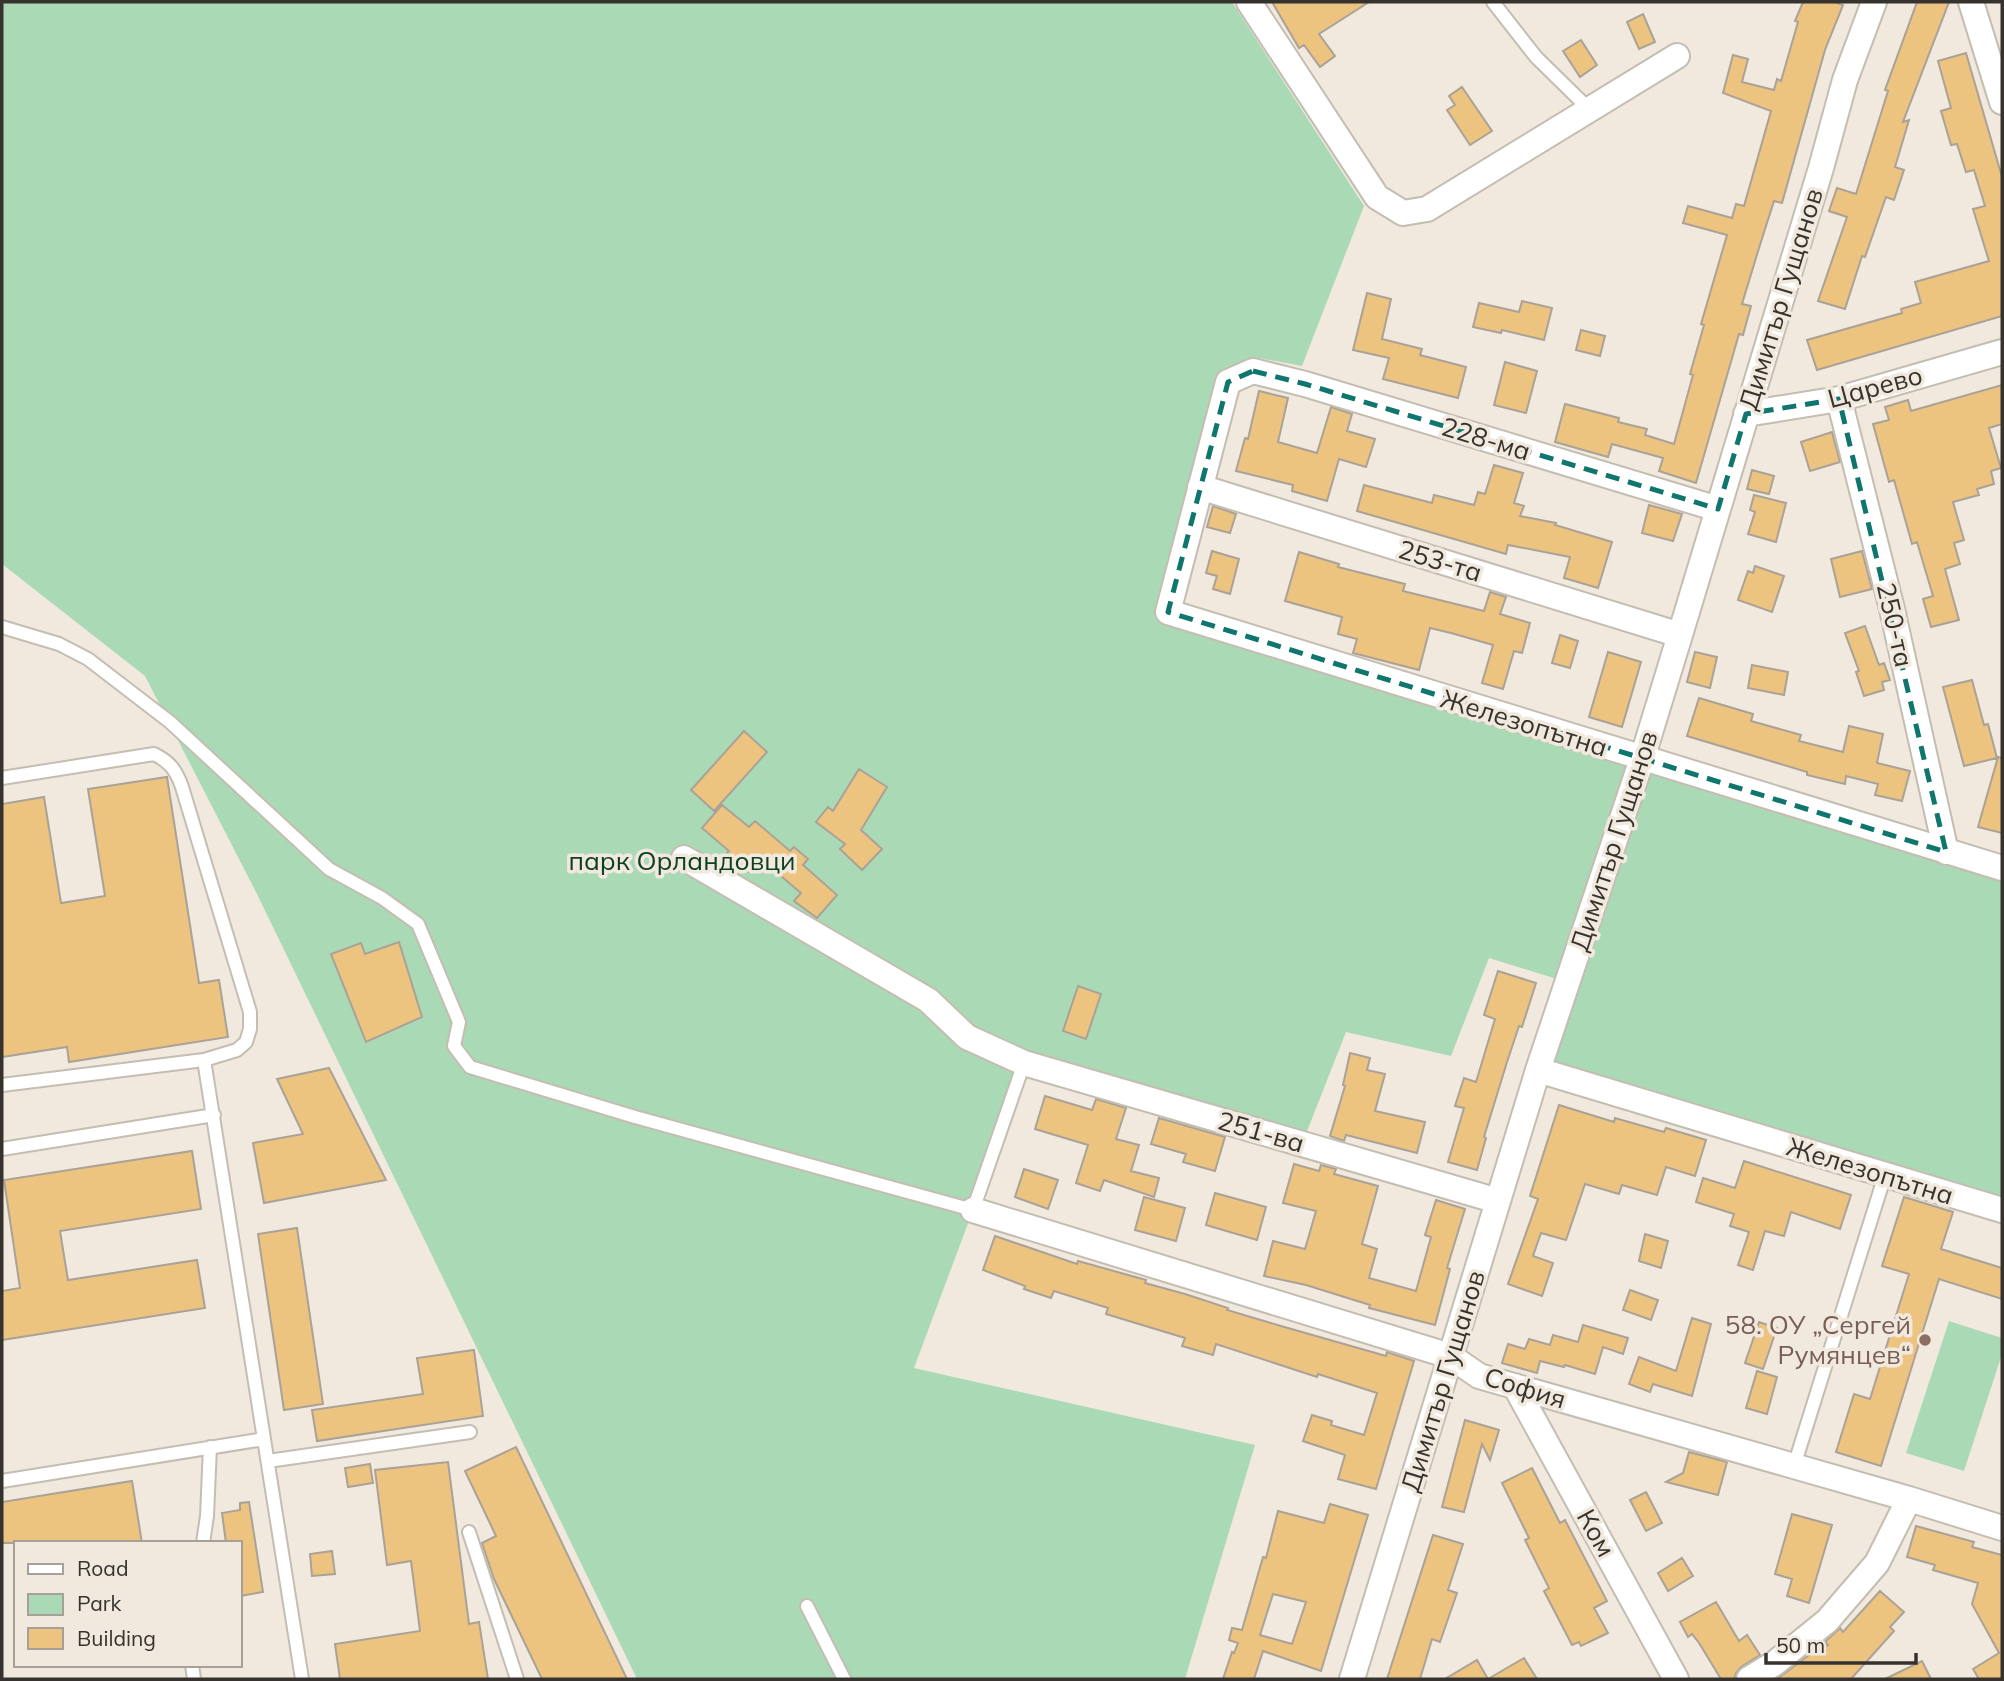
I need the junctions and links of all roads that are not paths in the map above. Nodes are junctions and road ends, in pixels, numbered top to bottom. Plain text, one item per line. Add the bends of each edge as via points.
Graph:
1 (1249, 2) edge
2 (1493, 2) edge
3 (1874, 2) edge
4 (1971, 2) edge
5 (1677, 56) dead end
6 (2002, 102) edge
7 (1590, 110) junction
8 (2002, 352) edge
9 (1839, 399) junction
10 (1746, 414) junction
11 (1200, 487) junction
12 (1718, 509) junction
13 (2, 627) edge
14 (1680, 635) junction
15 (1642, 759) junction
16 (2, 778) edge
17 (1946, 852) junction
18 (684, 858) dead end
19 (2002, 869) edge
20 (204, 1060) junction
21 (1024, 1063) junction
22 (1538, 1070) junction
23 (2, 1085) edge
24 (214, 1115) junction
25 (2, 1149) edge
26 (1885, 1175) junction
27 (1498, 1201) junction
28 (973, 1210) junction
29 (2002, 1210) edge
30 (1450, 1356) junction
31 (1515, 1386) junction
32 (470, 1432) dead end
33 (264, 1439) junction
34 (210, 1447) junction
35 (268, 1461) junction
36 (1794, 1466) junction
37 (2, 1481) edge
38 (1909, 1499) junction
39 (2002, 1528) edge
40 (469, 1532) dead end
41 (203, 1541) edge
42 (807, 1606) dead end
43 (302, 1679) edge
44 (517, 1679) edge
45 (844, 1679) edge
46 (1352, 1679) edge
47 (1676, 1679) edge
48 (1749, 1679) edge

1 - 7 street via 1377,197 1403,213 1427,209
2 - 7 lane via 1536,57
3 - 10 street, Димитър Гущанов via 1845,80
4 - 6 street
5 - 7 street
8 - 9 street, Царево
9 - 10 street, Царево
9 - 17 street, 250-та
10 - 12 street, Димитър Гущанов
11 - 12 street, 228-ма via 1228,382 1253,371
11 - 14 street, 253-та
11 - 15 street, Железопътна via 1168,612
12 - 14 street, Димитър Гущанов
13 - 28 lane via 88,659 170,722 329,869 418,924 459,1022 454,1046 470,1067
14 - 15 street, Димитър Гущанов
15 - 17 street, Железопътна
15 - 22 street, Димитър Гущанов
16 - 20 lane via 154,754 176,770 250,1012 246,1042 237,1050
17 - 19 street, Железопътна
18 - 21 street, 251-ва via 928,1000 967,1037
20 - 23 lane
20 - 24 lane
21 - 27 street, 251-ва
21 - 28 lane
22 - 26 street, Железопътна
22 - 27 street, Димитър Гущанов
24 - 25 lane
24 - 33 lane
26 - 29 street, Железопътна
26 - 36 lane
27 - 30 street, Димитър Гущанов
28 - 30 street, София
30 - 31 street, София via 1479,1376
30 - 46 street, Димитър Гущанов
31 - 36 street, София
31 - 47 street, Ком
32 - 35 lane
33 - 34 lane
33 - 35 lane
34 - 37 lane
34 - 41 lane
35 - 43 lane
36 - 38 street, София
38 - 39 street, София
38 - 48 street via 1877,1563 1827,1622
40 - 44 lane
42 - 45 lane

